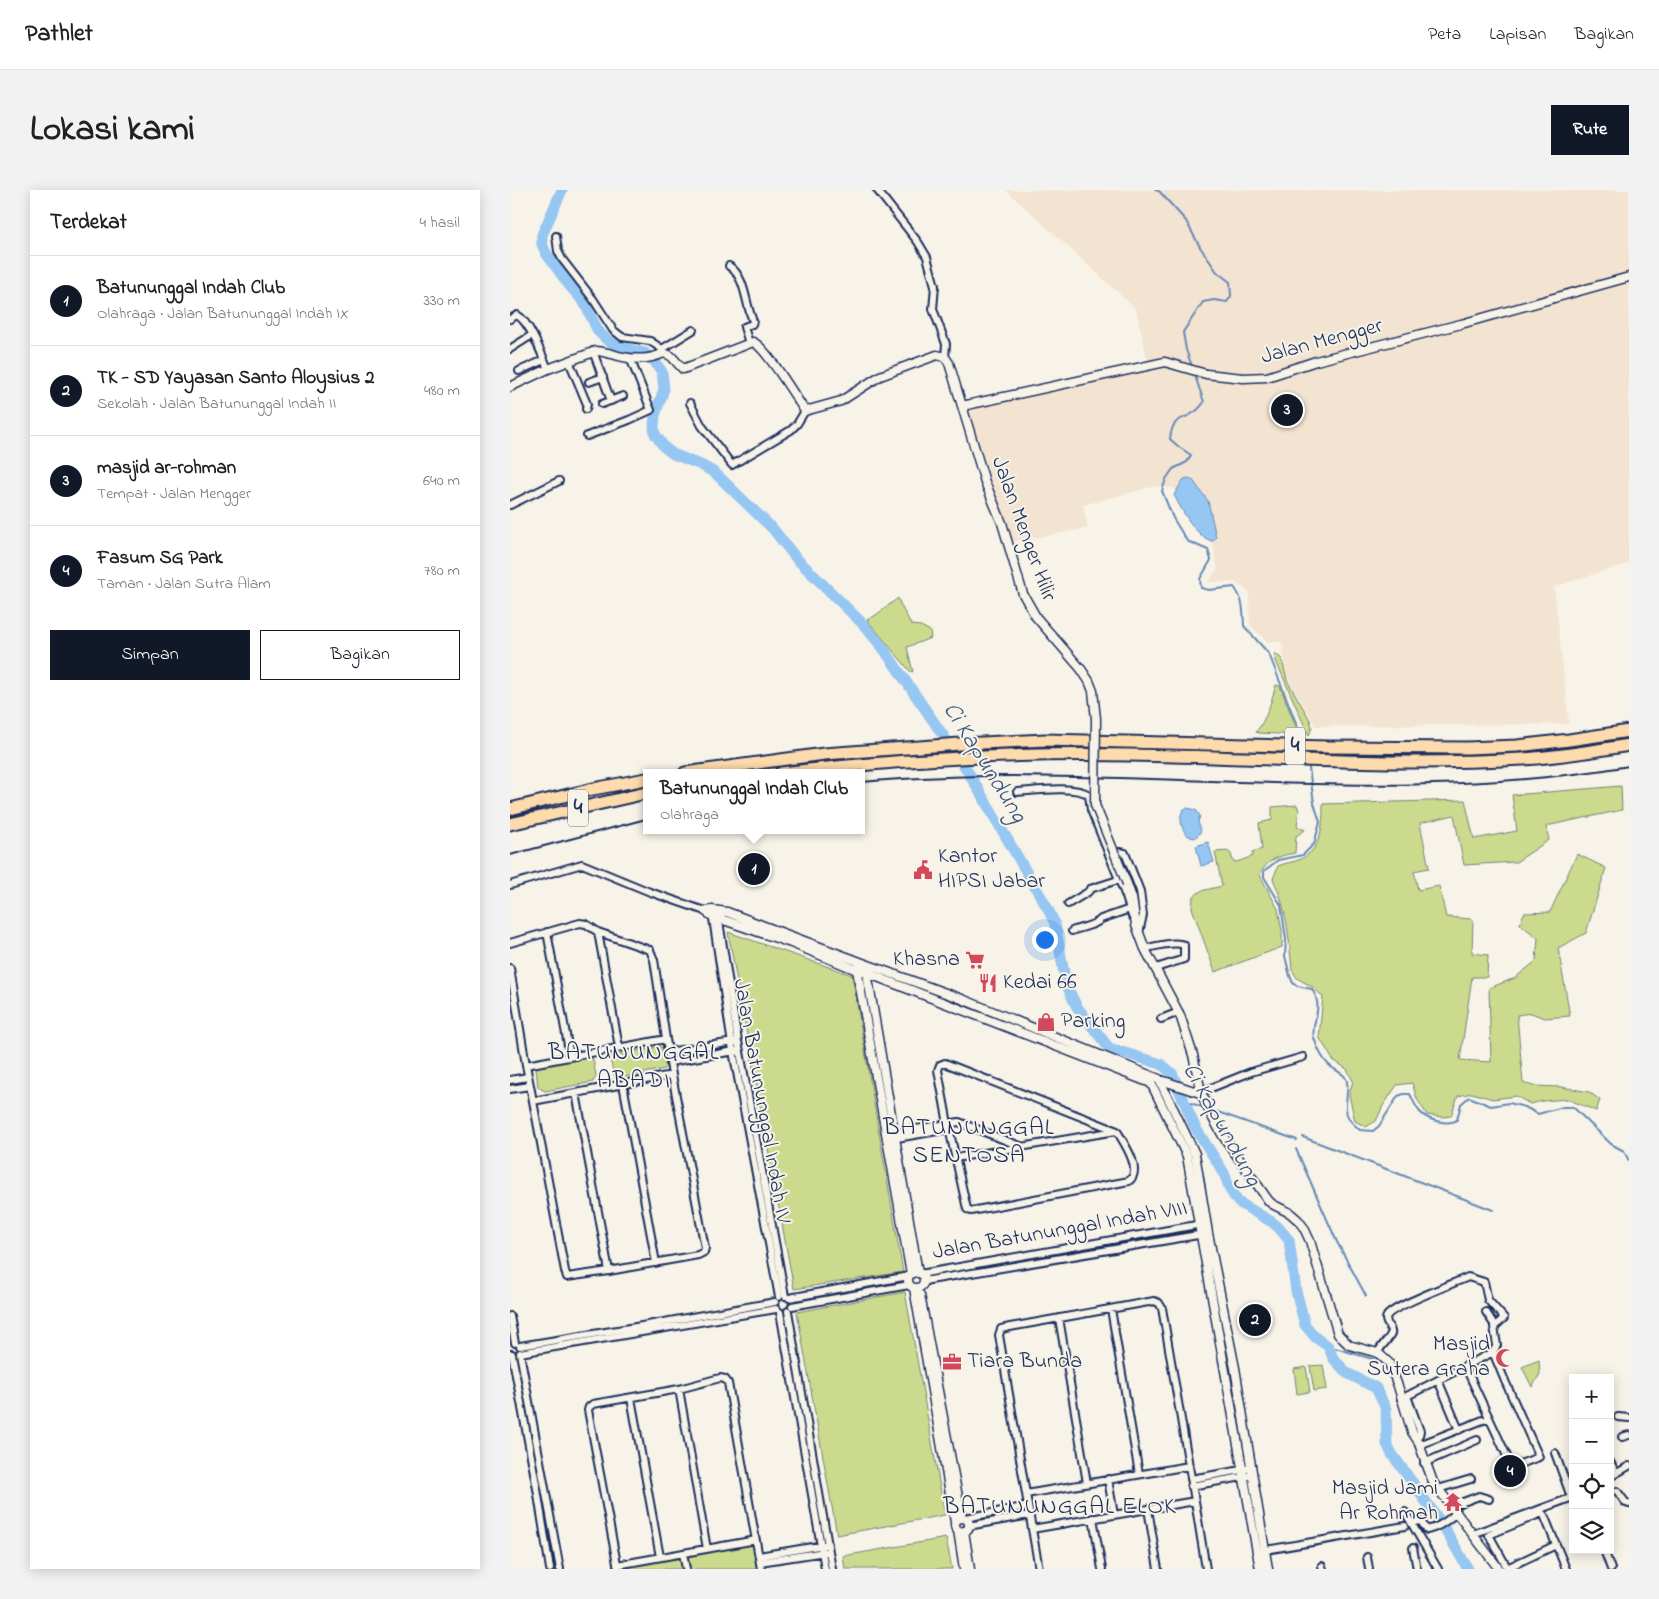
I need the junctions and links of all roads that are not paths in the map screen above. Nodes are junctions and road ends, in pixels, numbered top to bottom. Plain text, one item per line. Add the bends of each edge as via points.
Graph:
1 (877, 190) edge
2 (556, 236) dead end
3 (729, 266) dead end
4 (1629, 277) edge
5 (510, 319) edge
6 (693, 330) dead end
7 (532, 335) junction
8 (749, 343) junction
9 (510, 348) edge
10 (593, 352) junction
11 (662, 352) junction
12 (945, 357) junction
13 (630, 358) junction
14 (544, 360) junction
15 (569, 361) junction
16 (548, 369) junction
17 (520, 372) dead end
18 (603, 377) junction
19 (590, 382) dead end
20 (510, 387) edge
21 (623, 396) dead end
22 (611, 401) junction
23 (690, 403) dead end
24 (602, 404) dead end
25 (962, 406) junction
26 (586, 409) dead end
27 (805, 411) junction
28 (587, 436) dead end
29 (558, 481) dead end
30 (510, 505) edge
31 (1629, 731) edge
32 (1629, 745) edge
33 (714, 769) edge
34 (817, 769) edge
35 (643, 780) edge
36 (1017, 792) dead end
37 (643, 794) edge
38 (545, 800) junction
39 (510, 805) edge
40 (510, 809) edge
41 (510, 824) edge
42 (1108, 854) junction
43 (1118, 880) junction
44 (510, 885) edge
45 (1068, 904) dead end
46 (1130, 909) junction
47 (713, 913) junction
48 (1137, 928) junction
49 (1072, 931) dead end
50 (547, 932) junction
51 (598, 932) junction
52 (510, 942) edge
53 (1146, 949) junction
54 (861, 965) junction
55 (510, 968) edge
56 (1156, 968) junction
57 (867, 973) junction
58 (1179, 1012) junction
59 (1161, 1019) dead end
60 (666, 1039) junction
61 (734, 1042) junction
62 (619, 1047) junction
63 (736, 1050) junction
64 (668, 1052) junction
65 (570, 1056) junction
66 (1303, 1057) dead end
67 (670, 1062) junction
68 (526, 1065) junction
69 (672, 1075) junction
70 (528, 1077) junction
71 (1159, 1079) junction
72 (510, 1080) edge
73 (1150, 1083) junction
74 (623, 1084) junction
75 (530, 1086) junction
76 (510, 1089) edge
77 (1199, 1092) junction
78 (576, 1093) junction
79 (533, 1101) junction
80 (948, 1126) junction
81 (1117, 1131) junction
82 (891, 1136) junction
83 (1022, 1147) junction
84 (955, 1158) junction
85 (1202, 1224) junction
86 (1204, 1234) junction
87 (656, 1263) junction
88 (609, 1271) junction
89 (916, 1280) junction
90 (782, 1298) junction
91 (790, 1309) junction
92 (1111, 1309) junction
93 (778, 1311) junction
94 (1486, 1312) dead end
95 (510, 1316) edge
96 (1059, 1318) junction
97 (1495, 1326) junction
98 (643, 1329) junction
99 (514, 1350) edge
100 (1493, 1352) junction
101 (1378, 1353) junction
102 (1465, 1366) junction
103 (1438, 1380) junction
104 (679, 1389) junction
105 (1406, 1397) junction
106 (632, 1398) junction
107 (1618, 1417) dead end
108 (1488, 1418) junction
109 (1629, 1418) edge
110 (1459, 1430) junction
111 (1477, 1440) dead end
112 (1417, 1442) junction
113 (810, 1443) junction
114 (802, 1444) junction
115 (1554, 1453) dead end
116 (1424, 1463) junction
117 (1189, 1466) junction
118 (1629, 1466) edge
119 (1247, 1473) junction
120 (1139, 1474) junction
121 (1614, 1474) edge
122 (1471, 1479) dead end
123 (1108, 1480) junction
124 (1191, 1482) junction
125 (1087, 1483) junction
126 (541, 1488) junction
127 (1438, 1490) junction
128 (1569, 1490) edge
129 (1617, 1491) dead end
130 (1026, 1494) junction
131 (1569, 1498) edge
132 (1488, 1499) dead end
133 (1195, 1501) junction
134 (1629, 1504) edge
135 (1028, 1506) junction
136 (1450, 1507) junction
137 (1148, 1509) junction
138 (1406, 1512) dead end
139 (1030, 1515) junction
140 (1114, 1515) junction
141 (1454, 1515) junction
142 (1093, 1518) junction
143 (961, 1519) junction
144 (1408, 1525) junction
145 (963, 1529) junction
146 (1032, 1529) junction
147 (1473, 1534) junction
148 (756, 1540) junction
149 (1556, 1545) junction
150 (828, 1547) junction
151 (1413, 1548) dead end
152 (708, 1549) junction
153 (821, 1549) junction
154 (1261, 1551) junction
155 (684, 1553) junction
156 (1605, 1554) edge
157 (660, 1557) junction
158 (1367, 1557) dead end
159 (760, 1562) edge
160 (618, 1567) edge
161 (1505, 1568) edge
162 (550, 1569) edge
163 (560, 1569) edge
164 (686, 1569) edge
165 (825, 1569) edge
166 (832, 1569) edge
167 (964, 1569) edge
168 (970, 1569) edge
169 (1039, 1569) edge
170 (1102, 1569) edge
171 (1158, 1569) edge
172 (1206, 1569) edge
173 (1260, 1569) edge
174 (1268, 1569) edge
175 (1369, 1569) edge
176 (1417, 1569) edge
177 (1438, 1569) edge
178 (1566, 1569) edge
179 (1611, 1569) edge

1 - 12 street via 927,257 935,286 933,309 946,344
2 - 11 street via 562,259 613,330 622,336 646,340
3 - 8 street via 737,272 747,297 747,308 753,321 744,327
4 - 25 street, Jalan Mengger via 1330,357 1268,377 1243,378 1193,371 1165,362
5 - 7 street via 517,315 523,318
6 - 11 street
7 - 9 street
7 - 14 street
8 - 11 street via 685,369
8 - 27 street via 757,343 765,352
10 - 13 street
10 - 15 street
10 - 18 street
11 - 13 street via 643,359
12 - 25 street, Jalan Menger Hilir
12 - 27 street via 937,355 880,376 841,401
13 - 28 street via 651,410
14 - 16 street
14 - 17 street
15 - 16 street
15 - 26 street via 587,404
16 - 20 street
18 - 19 street
18 - 22 street
21 - 22 street
22 - 24 street
23 - 27 street via 702,426 732,465 790,430
25 - 48 street, Jalan Menger Hilir, bridge via 1023,594 1036,617 1089,681 1093,691 1096,719 1095,805 1128,884
29 - 30 street
31 - 33 highway, 4 via 1517,746 1468,748 1046,740 824,754
32 - 34 highway, 4 via 1523,759 1355,762 1055,754
35 - 38 highway, 4
36 - 42 street via 1084,792 1088,795 1090,810
37 - 41 highway, 4
38 - 39 highway
38 - 40 highway, 4
42 - 43 street
42 - 48 street via 1125,853 1140,891 1143,915
43 - 45 street via 1090,889
43 - 46 street
44 - 47 street via 582,864
46 - 48 street
46 - 49 street
47 - 54 street
47 - 61 street, Jalan Batununggal Indah IV
48 - 53 street, Jalan Menger Hilir
50 - 51 street via 580,923
50 - 52 street
50 - 65 street
51 - 60 street via 650,950
51 - 62 street
53 - 56 street, Jalan Menger Hilir
53 - 56 street via 1157,945 1184,945 1184,958
54 - 57 street
54 - 71 street via 962,999
54 - 82 street
55 - 68 street
56 - 58 street, Jalan Menger Hilir
57 - 73 street
57 - 82 street
58 - 59 street
58 - 77 street, Jalan Menger Hilir via 1193,1055
60 - 62 street
60 - 64 street
61 - 63 street, Jalan Batununggal Indah IV
61 - 64 street
62 - 65 street
63 - 67 street
63 - 90 street, Jalan Batununggal Indah IV
64 - 67 street
65 - 68 street
66 - 77 street
67 - 69 street
68 - 70 street
69 - 74 street
69 - 87 street via 705,1248 698,1255
70 - 72 street
70 - 75 street
71 - 73 street
71 - 77 street
71 - 85 street via 1195,1154
73 - 85 street via 1187,1156
74 - 78 street
74 - 87 street
75 - 76 street
75 - 79 street
77 - 101 street, Jalan Menger Hilir via 1223,1136 1263,1193 1272,1204 1298,1220 1304,1228 1338,1334 1352,1347
78 - 79 street
78 - 88 street
79 - 88 street via 567,1277
80 - 81 street via 938,1070 945,1063
80 - 82 street
80 - 83 street via 960,1122
80 - 84 street
81 - 83 street
81 - 84 street via 1135,1172 1129,1181 971,1211 966,1209
82 - 89 street
83 - 84 street
85 - 86 street
85 - 89 street, Jalan Batununggal Indah VIII
86 - 89 street, Jalan Batununggal Indah VIII
86 - 119 street via 1235,1368
87 - 88 street
89 - 90 street, Jalan Batununggal Indah VIII
89 - 91 street, Jalan Batununggal Indah VIII
89 - 143 street
90 - 91 street
90 - 93 street
90 - 98 street, Jalan Batununggal Indah VIII
91 - 93 street, Jalan Batununggal Indah VIII
91 - 113 street
92 - 96 street
92 - 117 street via 1154,1301 1162,1308
92 - 120 street
93 - 98 street, Jalan Batununggal Indah VIII
93 - 114 street
94 - 97 street
95 - 99 street
96 - 125 street
96 - 130 street via 1010,1326 1001,1329 999,1335
97 - 100 street via 1497,1345
97 - 101 street via 1504,1318 1488,1300 1484,1282 1468,1277 1390,1313 1386,1320 1390,1335
98 - 99 street, Jalan Batununggal Indah VIII
99 - 126 street
100 - 102 street
100 - 108 street via 1538,1457 1512,1467
101 - 105 street via 1390,1364
102 - 103 street
102 - 108 street
103 - 105 street
103 - 110 street
104 - 106 street
104 - 148 street via 720,1378 725,1378 728,1383
104 - 152 street
105 - 112 street
106 - 157 street
106 - 160 street via 593,1404 588,1410
107 - 109 street
108 - 110 street
110 - 112 street
111 - 116 street
112 - 116 street
113 - 114 street
113 - 150 street
114 - 153 street
115 - 128 street
116 - 127 street
117 - 120 street
117 - 124 street
118 - 121 street
119 - 124 street
119 - 154 street
120 - 123 street
122 - 127 street
123 - 125 street
123 - 140 street
124 - 133 street
125 - 130 street
126 - 162 street
126 - 163 street
127 - 136 street
129 - 134 street
130 - 135 street
131 - 147 street
132 - 136 street via 1479,1496
133 - 137 street
133 - 172 street
135 - 139 street
135 - 143 street
136 - 141 street
137 - 140 street
137 - 171 street
138 - 144 street
139 - 145 street
139 - 146 street
140 - 142 street
141 - 144 street via 1438,1527 1427,1530 1419,1520
141 - 147 street
142 - 146 street
142 - 170 street
143 - 145 street via 968,1522
143 - 145 street via 956,1527
144 - 154 street
144 - 177 street
145 - 167 street
145 - 168 street
146 - 169 street
147 - 161 street
148 - 152 street
148 - 159 street
149 - 161 street
149 - 161 street via 1542,1514 1491,1533 1489,1537
149 - 178 street
150 - 153 street
150 - 166 street
151 - 176 street
152 - 155 street
153 - 159 street
153 - 165 street
154 - 173 street
154 - 174 street
155 - 157 street
155 - 164 street
156 - 179 street
157 - 160 street
158 - 175 street

